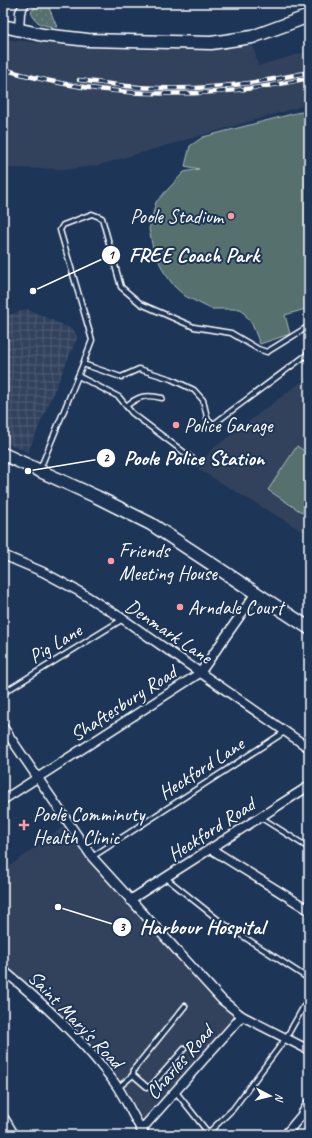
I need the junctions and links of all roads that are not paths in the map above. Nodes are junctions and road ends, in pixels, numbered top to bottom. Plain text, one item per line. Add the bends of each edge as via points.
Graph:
1 (25, 3) edge
2 (309, 16) edge
3 (3, 26) edge
4 (19, 31) junction
5 (309, 326) edge
6 (309, 353) edge
7 (83, 364) junction
8 (78, 376) junction
9 (162, 398) dead end
10 (126, 406) junction
11 (3, 454) edge
12 (197, 462) dead end
13 (39, 471) junction
14 (4, 556) edge
15 (256, 593) junction
16 (123, 619) junction
17 (309, 628) edge
18 (200, 673) junction
19 (3, 693) edge
20 (3, 727) edge
21 (286, 731) junction
22 (309, 748) edge
23 (37, 779) junction
24 (309, 786) edge
25 (3, 800) edge
26 (260, 817) junction
27 (309, 848) edge
28 (211, 849) junction
29 (92, 857) junction
30 (166, 878) junction
31 (130, 900) junction
32 (309, 910) edge
33 (3, 970) edge
34 (309, 979) edge
35 (309, 996) edge
36 (185, 1006) dead end
37 (242, 1016) junction
38 (286, 1038) junction
39 (184, 1049) dead end
40 (309, 1050) edge
41 (133, 1075) junction
42 (118, 1089) junction
43 (176, 1092) junction
44 (309, 1103) edge
45 (3, 1120) edge
46 (143, 1133) edge
47 (209, 1134) edge
48 (287, 1134) edge
49 (12, 1135) edge

1 - 4 street via 20,12
2 - 4 main road via 252,37 210,43 88,40
3 - 4 main road
5 - 7 lane via 267,352 231,333 194,327 141,304 121,287 102,218 92,214 63,225 60,230 92,340
6 - 7 lane via 212,423 208,421 204,400 194,390 171,379 139,369 121,377
7 - 8 lane
8 - 10 lane via 119,398
8 - 13 lane
9 - 10 lane via 142,396
10 - 12 lane
11 - 13 main road
13 - 15 main road via 97,496 151,524
14 - 16 street, Denmark Lane via 43,572
15 - 17 main road
15 - 18 street, Shaftesbury Road
16 - 18 street, Denmark Lane
16 - 19 lane, Pig Lane
18 - 21 street, Denmark Lane
18 - 23 street, Shaftesbury Road
20 - 23 street
21 - 22 street, Denmark Lane
21 - 29 lane, Heckford Lane
23 - 25 street, Shaftesbury Road
23 - 29 street
24 - 26 street, Heckford Road
26 - 27 lane
26 - 28 street, Heckford Road
28 - 30 street, Heckford Road
28 - 32 street
29 - 31 street
30 - 31 street, Heckford Road
30 - 34 lane via 221,922
31 - 37 street via 222,1000
33 - 42 street, Saint Mary's Road via 62,1023 85,1047
35 - 38 lane
36 - 41 lane via 134,1069
37 - 38 street
37 - 43 street, Charles Road
38 - 40 street
38 - 47 lane via 233,1109
39 - 41 lane via 150,1086 147,1087
41 - 42 lane
42 - 46 street, Saint Mary's Road
43 - 46 street, Charles Road
43 - 47 lane
44 - 48 street
45 - 49 main road

